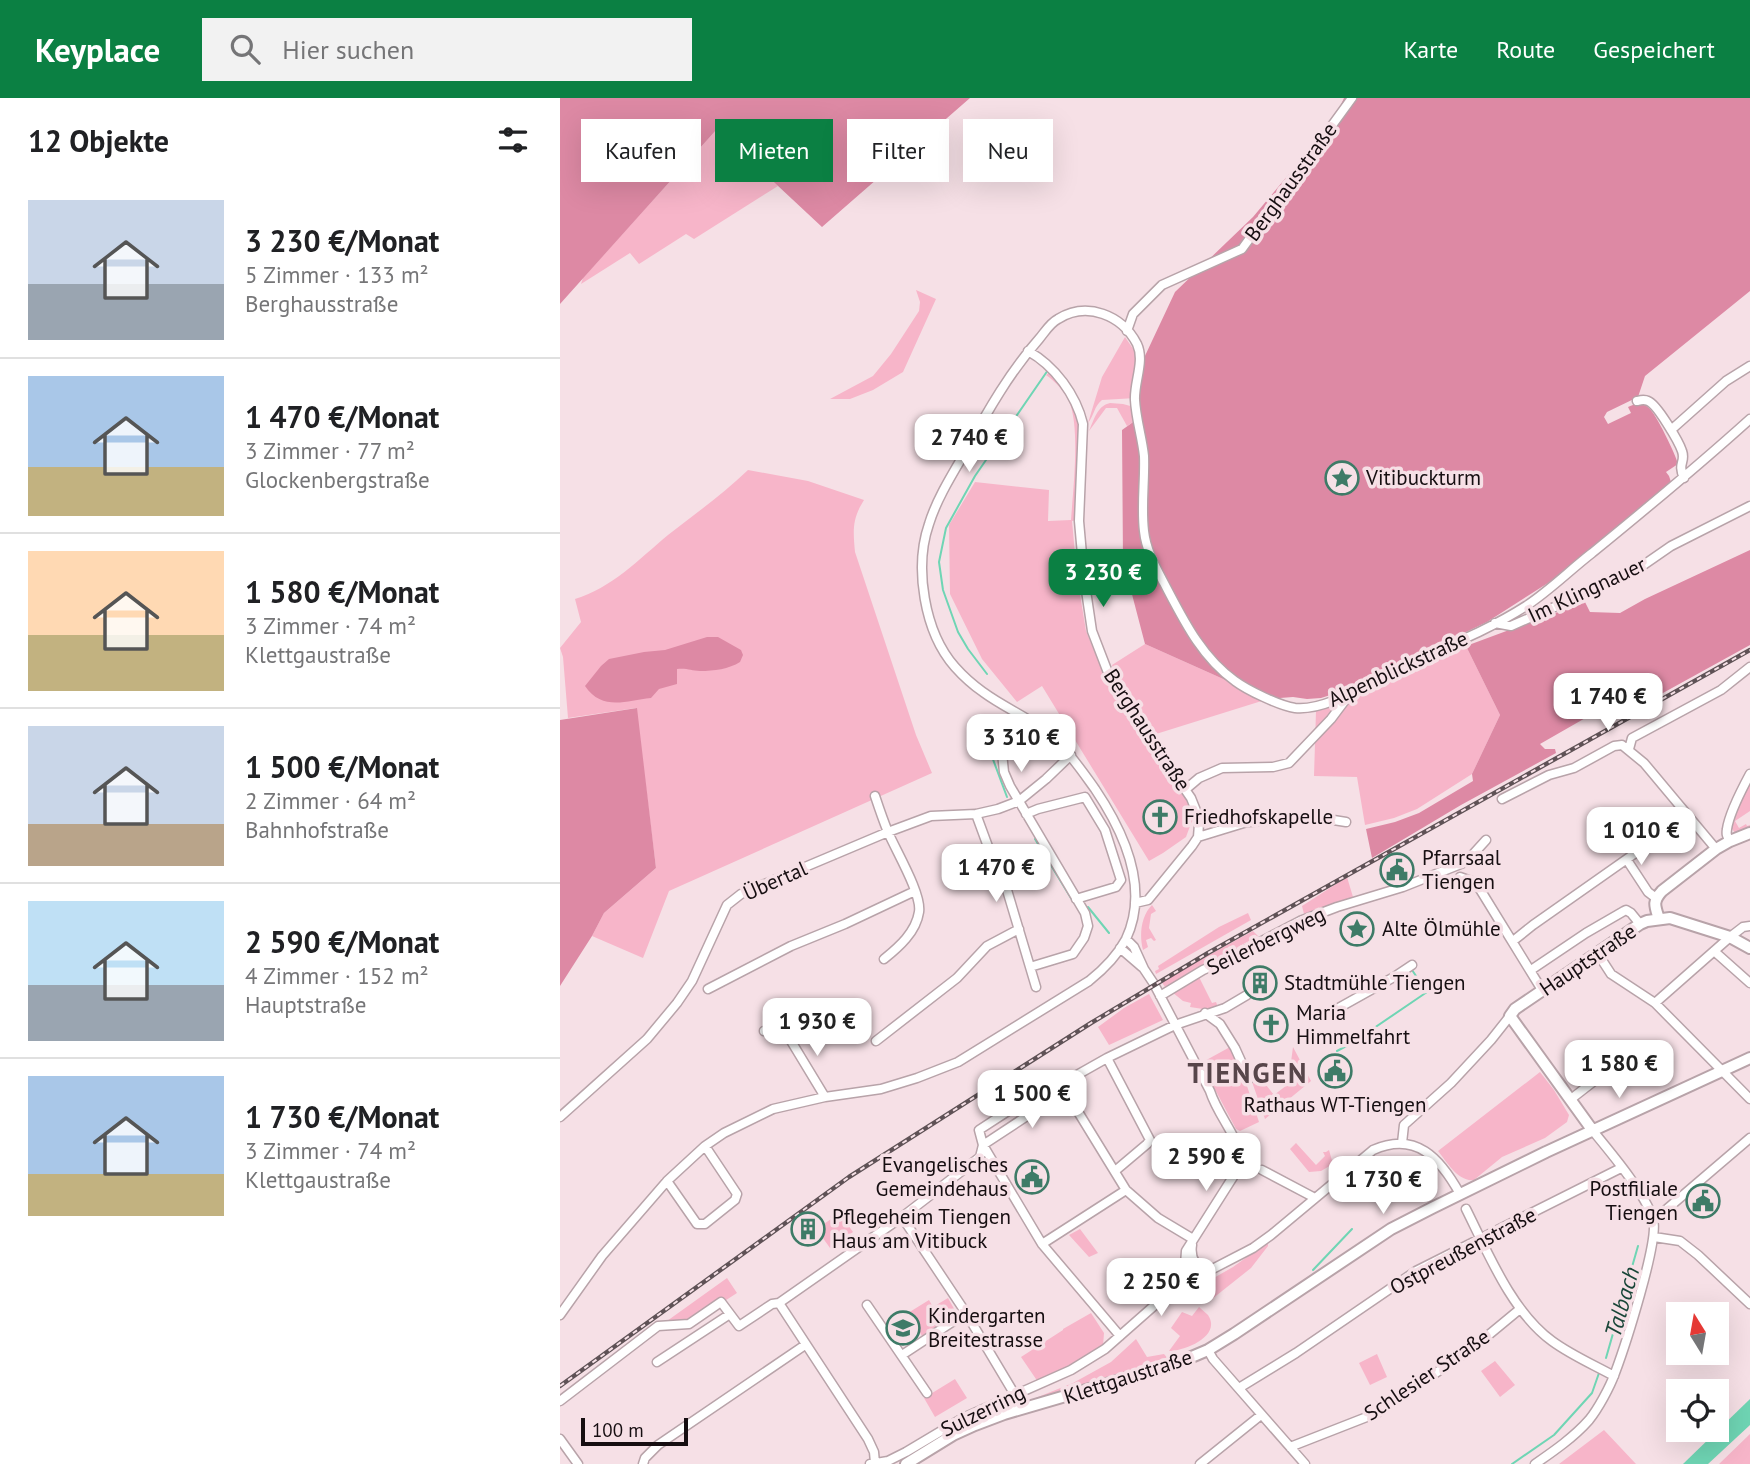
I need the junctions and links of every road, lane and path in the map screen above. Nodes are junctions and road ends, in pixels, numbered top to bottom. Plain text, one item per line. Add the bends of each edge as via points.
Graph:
1 (1352, 98) edge
2 (1127, 331) junction
3 (1028, 351) junction
4 (1750, 366) edge
5 (1637, 401) dead end
6 (1750, 419) edge
7 (1671, 430) junction
8 (1684, 478) junction
9 (1750, 506) edge
10 (1496, 623) junction
11 (1750, 667) edge
12 (1351, 692) junction
13 (1629, 749) junction
14 (1002, 753) dead end
15 (1071, 755) junction
16 (1750, 774) edge
17 (1186, 789) junction
18 (875, 796) dead end
19 (1502, 799) dead end
20 (1019, 801) junction
21 (976, 814) junction
22 (1026, 814) junction
23 (1688, 816) junction
24 (1346, 822) dead end
25 (888, 832) junction
26 (1750, 833) edge
27 (1198, 837) junction
28 (1486, 840) dead end
29 (1730, 841) junction
30 (1716, 849) junction
31 (1627, 860) junction
32 (1460, 877) dead end
33 (915, 891) junction
34 (1656, 898) junction
35 (1076, 899) junction
36 (1135, 903) junction
37 (1659, 919) junction
38 (1640, 924) junction
39 (1750, 926) edge
40 (1019, 929) junction
41 (1730, 937) junction
42 (1126, 939) junction
43 (1513, 942) junction
44 (1120, 948) junction
45 (1750, 948) edge
46 (1714, 951) junction
47 (1598, 954) junction
48 (884, 959) dead end
49 (1412, 965) dead end
50 (1030, 967) junction
51 (1144, 969) junction
52 (1531, 970) junction
53 (1750, 983) edge
54 (1037, 987) dead end
55 (708, 989) dead end
56 (1542, 990) junction
57 (1247, 995) dead end
58 (1160, 996) junction
59 (1656, 1003) junction
60 (1205, 1013) junction
61 (1326, 1015) dead end
62 (1510, 1016) junction
63 (795, 1018) dead end
64 (1175, 1025) junction
65 (764, 1031) dead end
66 (785, 1031) junction
67 (876, 1041) dead end
68 (1625, 1057) dead end
69 (1107, 1058) junction
70 (1750, 1058) edge
71 (1722, 1071) junction
72 (1248, 1079) dead end
73 (1063, 1087) junction
74 (825, 1097) junction
75 (1571, 1099) junction
76 (1750, 1099) edge
77 (560, 1116) edge
78 (1594, 1130) junction
79 (1750, 1138) edge
80 (1402, 1143) junction
81 (983, 1145) junction
82 (705, 1146) junction
83 (1241, 1155) junction
84 (1251, 1163) dead end
85 (1621, 1168) junction
86 (1262, 1170) dead end
87 (1115, 1171) junction
88 (667, 1181) junction
89 (1126, 1190) junction
90 (1461, 1194) junction
91 (1315, 1198) junction
92 (1466, 1209) dead end
93 (902, 1217) junction
94 (1654, 1220) junction
95 (1654, 1237) junction
96 (1193, 1238) junction
97 (1480, 1238) junction
98 (1042, 1244) junction
99 (1205, 1272) junction
100 (1187, 1281) junction
101 (779, 1303) junction
102 (1750, 1304) edge
103 (867, 1305) dead end
104 (1520, 1309) junction
105 (966, 1313) junction
106 (730, 1314) junction
107 (560, 1315) edge
108 (1121, 1336) junction
109 (806, 1345) junction
110 (1215, 1353) junction
111 (902, 1355) junction
112 (657, 1362) dead end
113 (1614, 1376) junction
114 (1239, 1388) junction
115 (928, 1393) dead end
116 (1015, 1395) junction
117 (560, 1401) edge
118 (1261, 1415) junction
119 (560, 1439) edge
120 (1290, 1447) junction
121 (872, 1463) edge
122 (578, 1464) edge
123 (643, 1464) edge
124 (906, 1464) edge
125 (1199, 1464) edge
126 (1306, 1464) edge
127 (1535, 1464) edge

1 - 2 street, Berghausstraße via 1242,249 1162,285 1133,314
2 - 3 street via 1111,316 1082,310 1055,320
2 - 12 street, Alpenblickstraße via 1139,347 1135,405 1144,454 1144,532 1150,556 1187,628 1236,682 1267,698 1294,708 1320,706
3 - 15 street via 989,408 929,523 921,555 922,583 931,624 953,665 982,692 1049,734
3 - 17 street, Berghausstraße via 1072,393 1083,424 1079,521 1092,631 1107,670
4 - 7 street
5 - 7 street via 1655,405
6 - 8 street, Alpenblickstraße
7 - 8 street via 1683,452
8 - 10 street, Alpenblickstraße via 1528,605
9 - 10 street, Im Klingnauer via 1671,546 1632,573 1511,626
10 - 12 street, Alpenblickstraße
11 - 13 street via 1721,690 1632,738
12 - 17 street via 1289,763 1222,768
13 - 19 street via 1614,746
13 - 23 street
14 - 20 street via 1004,772
15 - 20 street, Übertal
15 - 36 street via 1110,811 1121,836 1133,871
16 - 29 street via 1727,829
17 - 27 street, Berghausstraße via 1197,813
18 - 25 street
20 - 21 street, Übertal
20 - 22 street
21 - 25 street, Übertal via 931,816
21 - 40 street
22 - 35 street
22 - 35 street via 1085,797 1105,830 1121,880 1116,887
23 - 30 street
23 - 31 street
24 - 27 street via 1321,818 1247,822
25 - 33 street
25 - 77 street, Übertal via 741,894 727,905 677,1003 647,1039
26 - 29 main road
27 - 36 street via 1153,894
28 - 58 street, Seilerbergweg via 1466,862 1300,921
29 - 30 main road
30 - 34 main road
31 - 34 street via 1647,892
31 - 43 street
32 - 43 street via 1478,886
33 - 48 street via 920,911 915,925
33 - 55 street
34 - 37 main road
35 - 50 street via 1088,926 1084,938 1073,954
36 - 42 street
37 - 38 main road, Hauptstraße
37 - 41 main road, Hauptstraße via 1670,918
38 - 47 main road, Hauptstraße
38 - 52 street via 1623,911
39 - 41 street
40 - 50 street
40 - 67 street via 987,946 957,978
41 - 45 main road, Hauptstraße
41 - 46 street
42 - 44 street
42 - 51 street
43 - 52 street
44 - 51 street
44 - 74 street via 1089,981 958,1062 881,1089
46 - 53 street
46 - 59 street
47 - 56 main road, Hauptstraße
47 - 59 street via 1611,974
49 - 61 street
50 - 54 street
51 - 58 street
52 - 56 street
56 - 62 main road, Hauptstraße
57 - 60 street
58 - 64 street
59 - 71 street
60 - 64 street
60 - 72 street via 1220,1024
62 - 75 main road
62 - 80 street via 1451,1083 1404,1125
63 - 66 street
64 - 69 street
64 - 83 street
65 - 66 street
66 - 74 street
68 - 75 street
69 - 73 street
69 - 87 street via 1150,1140
70 - 71 main road, Klettgaustraße
71 - 76 street
71 - 78 main road, Klettgaustraße
73 - 81 street
73 - 81 street via 1048,1085 979,1130
73 - 87 street
74 - 82 street via 773,1109
75 - 78 main road
78 - 85 street
78 - 90 main road, Klettgaustraße
79 - 94 street
80 - 90 street via 1431,1154
80 - 91 street, Sulzerring via 1373,1150
81 - 93 street via 979,1157
81 - 98 street
82 - 88 street
82 - 88 street via 737,1194 735,1200 705,1224 697,1224
83 - 84 street
83 - 96 street via 1238,1169
85 - 94 street
85 - 97 street, Ostpreußenstraße
86 - 91 street
87 - 89 street
88 - 107 street via 602,1256
89 - 96 street via 1158,1218
89 - 98 street
90 - 110 main road, Klettgaustraße via 1391,1229 1234,1335
91 - 99 street, Sulzerring via 1253,1248
92 - 97 street
93 - 101 street
93 - 105 street
94 - 95 street
95 - 102 street via 1680,1241
95 - 113 street
96 - 99 street via 1191,1254
96 - 100 street via 1186,1251
97 - 104 street
97 - 114 street, Ostpreußenstraße via 1416,1271
98 - 108 street
99 - 100 street, Sulzerring
100 - 108 street, Sulzerring
101 - 106 street via 739,1326
101 - 109 street
103 - 111 street
104 - 113 street via 1552,1341
104 - 120 street, Schlesier Straße via 1474,1347 1377,1413
105 - 111 street
105 - 116 street
106 - 112 street
106 - 117 street via 721,1302 689,1324 658,1326
108 - 116 street, Sulzerring via 1071,1370
109 - 121 street via 868,1439 874,1452
109 - 123 street via 658,1445
110 - 114 street
110 - 124 main road, Klettgaustraße via 975,1424
111 - 115 street
113 - 127 street via 1590,1419
114 - 118 street
116 - 121 street, Sulzerring via 963,1418 888,1461
118 - 120 street
118 - 125 street
119 - 122 street
120 - 126 street

